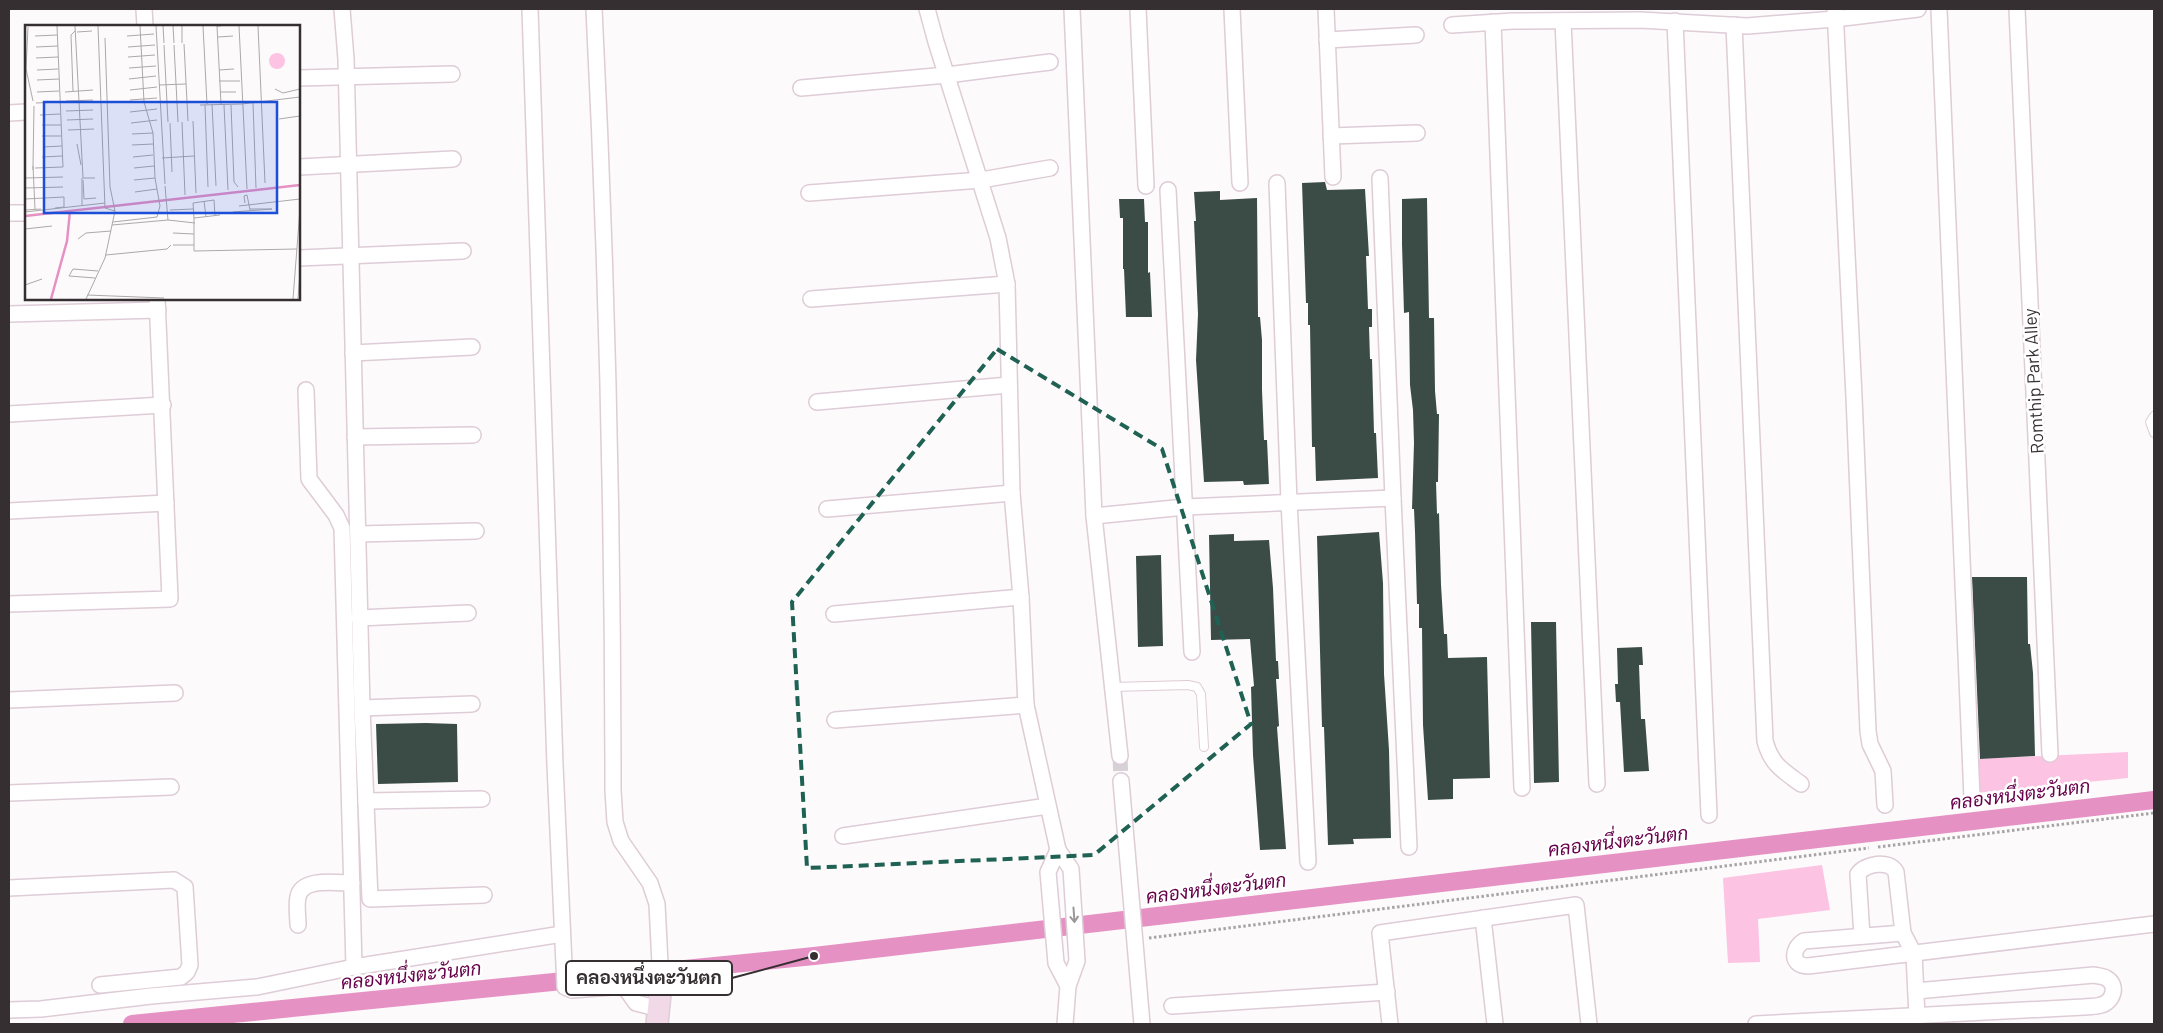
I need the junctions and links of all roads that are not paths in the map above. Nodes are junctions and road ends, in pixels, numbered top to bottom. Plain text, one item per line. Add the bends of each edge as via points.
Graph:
1 (144, 9) edge
2 (342, 9) edge
3 (530, 9) edge
4 (594, 9) edge
5 (927, 9) edge
6 (1072, 9) edge
7 (1138, 9) edge
8 (1232, 9) edge
9 (1326, 9) edge
10 (1918, 9) edge
11 (1939, 9) edge
12 (2017, 9) edge
13 (1835, 14) edge
14 (1513, 15) edge
15 (1640, 15) edge
16 (1563, 21) junction
17 (1675, 21) junction
18 (1493, 22) junction
19 (145, 25) edge
20 (1452, 25) dead end
21 (1734, 25) junction
22 (1416, 36) dead end
23 (1327, 40) junction
24 (1050, 62) dead end
25 (452, 74) dead end
26 (946, 75) junction
27 (346, 76) junction
28 (300, 78) edge
29 (801, 88) dead end
30 (25, 112) edge
31 (9, 113) edge
32 (1418, 133) dead end
33 (1331, 136) junction
34 (453, 158) dead end
35 (348, 165) junction
36 (300, 167) edge
37 (1050, 168) dead end
38 (1333, 177) dead end
39 (1380, 178) dead end
40 (980, 180) junction
41 (1240, 183) dead end
42 (1277, 183) dead end
43 (1146, 186) dead end
44 (1168, 190) dead end
45 (809, 193) dead end
46 (9, 213) edge
47 (25, 213) edge
48 (464, 251) dead end
49 (350, 255) junction
50 (300, 258) edge
51 (1006, 284) junction
52 (811, 299) dead end
53 (157, 304) edge
54 (9, 314) edge
55 (472, 347) dead end
56 (353, 353) junction
57 (1009, 385) junction
58 (306, 390) dead end
59 (817, 402) dead end
60 (163, 405) junction
61 (9, 414) edge
62 (2154, 416) edge
63 (2154, 433) edge
64 (473, 435) dead end
65 (355, 436) junction
66 (1012, 493) junction
67 (1393, 498) junction
68 (1289, 502) junction
69 (166, 503) junction
70 (1185, 507) junction
71 (827, 509) dead end
72 (9, 511) edge
73 (1094, 516) junction
74 (476, 531) dead end
75 (359, 534) junction
76 (1021, 597) junction
77 (9, 604) edge
78 (468, 613) dead end
79 (834, 614) dead end
80 (359, 618) junction
81 (1192, 652) dead end
82 (1112, 687) junction
83 (175, 693) dead end
84 (9, 700) edge
85 (472, 704) dead end
86 (1026, 705) junction
87 (362, 708) junction
88 (835, 720) dead end
89 (1204, 747) dead end
90 (2050, 754) dead end
91 (1120, 756) tunnel mouth
92 (1121, 781) tunnel mouth
93 (1597, 784) dead end
94 (1801, 784) dead end
95 (171, 787) dead end
96 (1522, 788) dead end
97 (9, 793) edge
98 (1972, 798) dead end
99 (482, 799) dead end
100 (366, 801) junction
101 (1884, 804) dead end
102 (1048, 806) junction
103 (1709, 815) dead end
104 (843, 836) dead end
105 (1410, 847) dead end
106 (1058, 850) junction
107 (1308, 862) dead end
108 (352, 883) junction
109 (9, 888) edge
110 (484, 895) dead end
111 (1483, 918) junction
112 (2154, 924) edge
113 (298, 925) dead end
114 (1903, 933) junction
115 (1862, 936) junction
116 (563, 939) junction
117 (1914, 954) junction
118 (354, 967) junction
119 (661, 984) joint
120 (100, 985) dead end
121 (1068, 986) junction
122 (1916, 991) junction
123 (1386, 992) junction
124 (1172, 1006) dead end
125 (9, 1010) edge
126 (658, 1017) edge
127 (1917, 1017) junction
128 (1065, 1024) edge
129 (1142, 1024) edge
130 (1390, 1024) edge
131 (1495, 1024) edge
132 (1589, 1024) edge
133 (1756, 1024) edge

1 - 19 street
2 - 27 street
3 - 116 street
4 - 119 street via 602,204 615,822 621,841 650,883 657,904
5 - 26 street
6 - 73 street
7 - 43 street
8 - 41 street
9 - 23 street
10 - 13 street
11 - 98 street
12 - 90 street, Romthip Park Alley
13 - 21 street
13 - 101 street via 1868,731 1870,744 1883,771
14 - 16 street
14 - 18 street
15 - 16 street
15 - 17 street
16 - 93 street
17 - 21 street
17 - 103 street
18 - 20 street
18 - 96 street
21 - 94 street via 1765,741 1768,755 1778,767
22 - 23 street
23 - 33 street
24 - 26 street
25 - 27 street
26 - 29 street
26 - 40 street
27 - 28 street
27 - 35 street
30 - 31 street
32 - 33 street
33 - 38 street
34 - 35 street
35 - 36 street
35 - 49 street
37 - 40 street
39 - 67 street
40 - 45 street
40 - 51 street via 998,238
42 - 68 street
44 - 70 street
46 - 47 street
48 - 49 street
49 - 50 street
49 - 56 street
51 - 52 street
51 - 57 street
53 - 54 street
53 - 60 street
55 - 56 street
56 - 65 street
57 - 59 street
57 - 66 street
58 - 108 street via 309,479 342,528
60 - 61 street
60 - 69 street
62 - 63 lane via 2150,422
64 - 65 street
65 - 75 street
66 - 71 street
66 - 76 street
67 - 68 street
67 - 105 street
68 - 70 street
68 - 107 street
69 - 72 street
69 - 77 street via 170,599
70 - 73 street
70 - 81 street
73 - 82 street
74 - 75 street
75 - 80 street
76 - 79 street
76 - 86 street
78 - 80 street
80 - 87 street
82 - 89 lane via 1197,687
82 - 91 street
83 - 84 street
85 - 87 street
86 - 88 street
86 - 102 street
87 - 100 street
92 - 129 street
95 - 97 street
99 - 100 street
100 - 110 street via 370,899
102 - 104 street
102 - 106 street
106 - 121 street via 1048,872 1056,963
106 -> 121 street via 1071,869 1077,961
108 - 113 street via 304,886 298,898
108 - 118 street
109 - 120 street via 174,880 185,887 190,965 187,972 181,977
111 - 123 street via 1380,933
111 - 131 street
111 - 132 street via 1576,905
112 - 117 street
114 - 115 street
114 - 115 street via 1896,872 1887,864 1862,868 1858,874
114 - 117 street
115 - 117 street via 1804,941 1794,950 1797,963 1808,966
116 - 118 street
116 - 126 street via 565,987 572,990 624,986 636,1003
117 - 122 street
118 - 125 street via 257,987
119 - 126 street
121 - 128 street
122 - 127 street
122 - 127 street via 2094,975 2107,978 2112,984 2113,996 2101,1005
123 - 124 street
123 - 130 street
127 - 133 street

